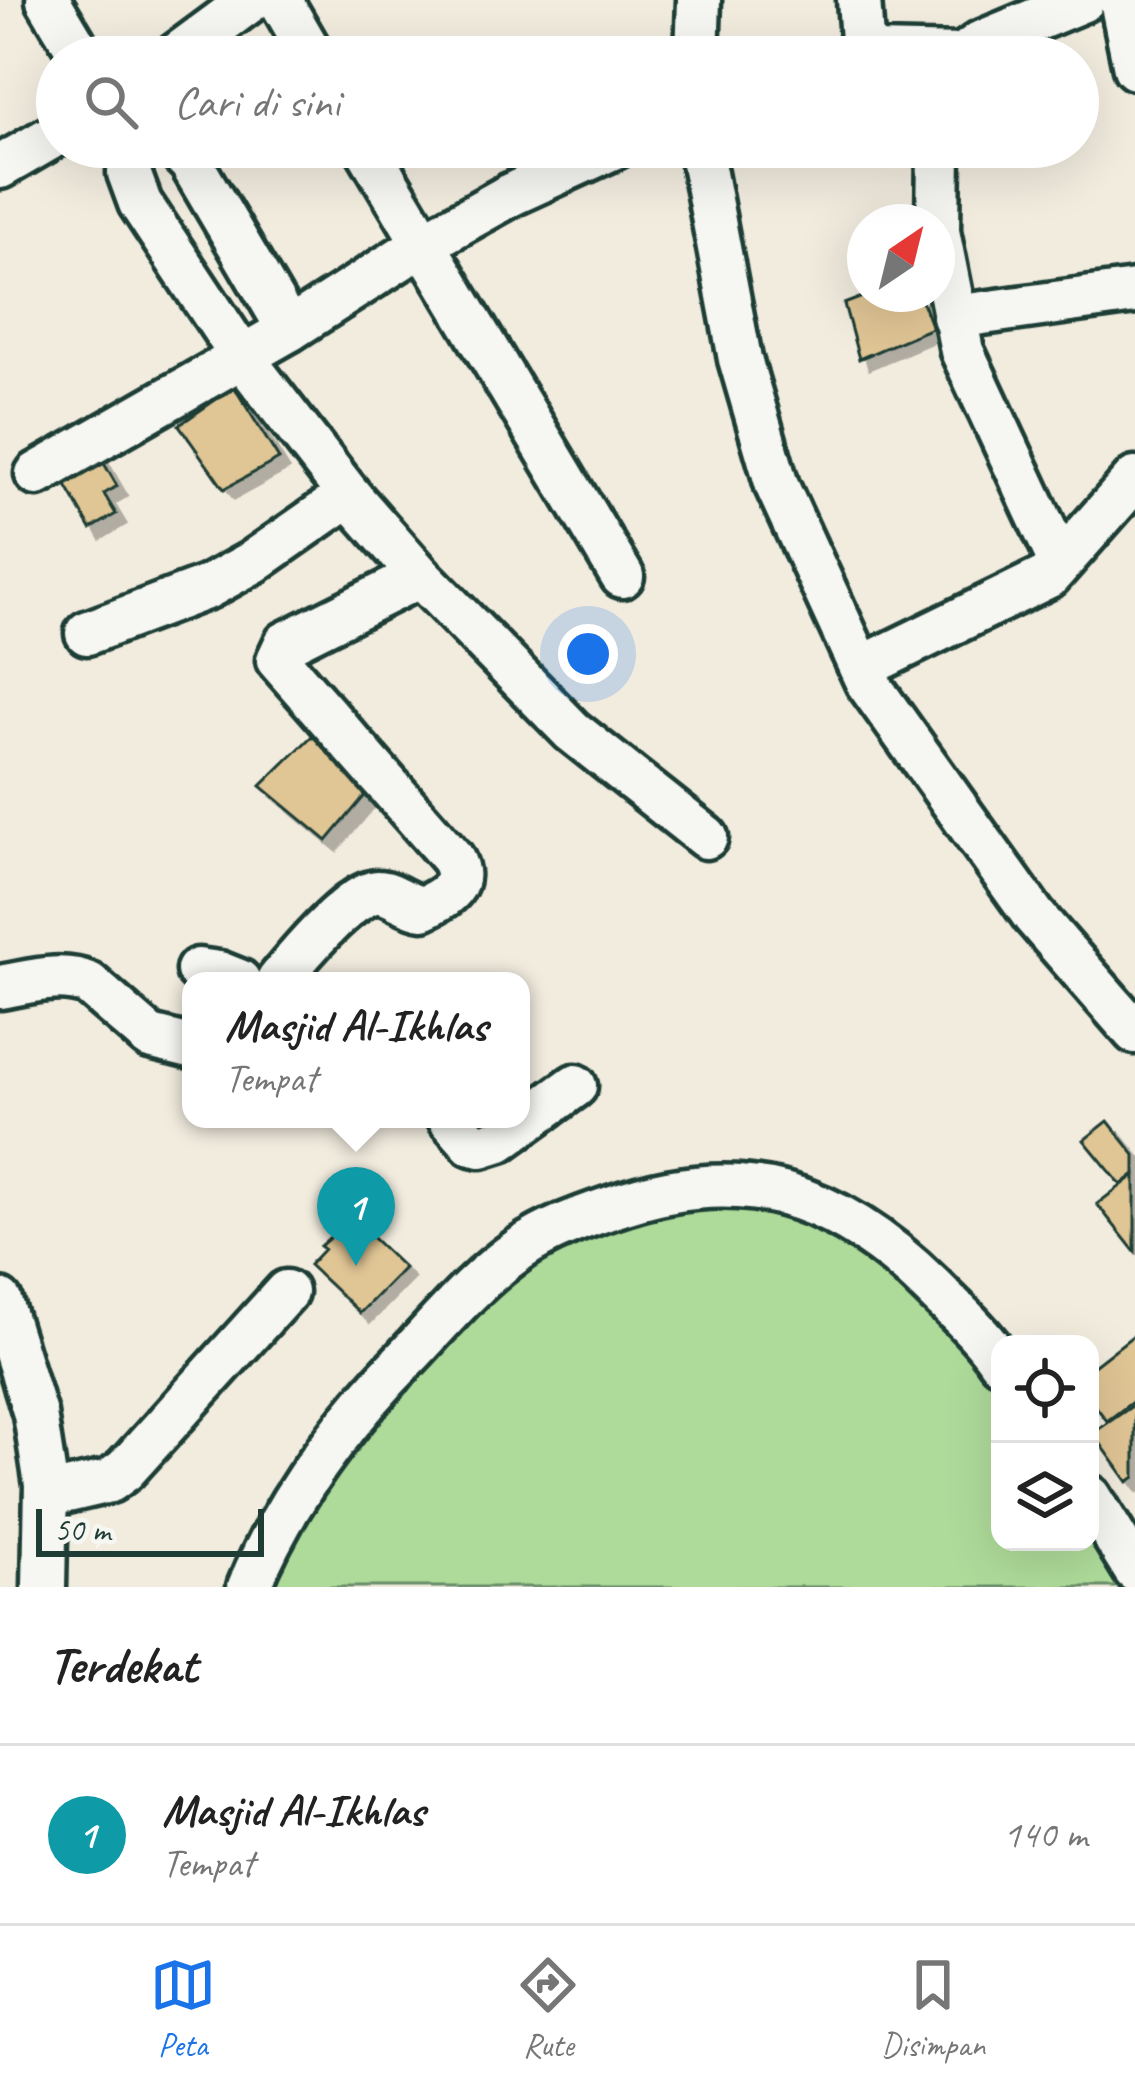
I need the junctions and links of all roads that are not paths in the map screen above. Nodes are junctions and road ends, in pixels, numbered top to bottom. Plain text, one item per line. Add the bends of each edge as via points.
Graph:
1 (48, 0) edge
2 (251, 0) edge
3 (280, 0) edge
4 (698, 0) edge
5 (860, 0) edge
6 (1083, 0) edge
7 (1121, 0) edge
8 (69, 36) edge
9 (202, 36) edge
10 (301, 36) edge
11 (697, 36) edge
12 (862, 36) edge
13 (999, 36) edge
14 (1135, 68) edge
15 (36, 146) edge
16 (0, 166) edge
17 (129, 168) edge
18 (194, 168) edge
19 (378, 168) edge
20 (569, 168) edge
21 (704, 168) edge
22 (938, 168) edge
23 (423, 244) junction
24 (1135, 292) edge
25 (954, 316) junction
26 (289, 330) junction
27 (242, 358) junction
28 (37, 474) dead end
29 (1135, 479) edge
30 (349, 495) junction
31 (1060, 562) junction
32 (420, 576) junction
33 (622, 576) dead end
34 (87, 633) dead end
35 (861, 668) junction
36 (706, 837) dead end
37 (285, 972) edge
38 (0, 986) edge
39 (1135, 1032) edge
40 (182, 1044) edge
41 (575, 1086) dead end
42 (530, 1118) edge
43 (458, 1128) edge
44 (516, 1128) edge
45 (286, 1292) dead end
46 (0, 1301) edge
47 (991, 1350) edge
48 (46, 1496) junction
49 (1099, 1512) edge
50 (1135, 1570) edge
51 (44, 1587) edge
52 (249, 1587) edge

1 - 8 street
2 - 9 street
3 - 10 street
4 - 11 street
5 - 12 street
6 - 13 street
7 - 14 street
15 - 16 street
17 - 27 street via 140,203
18 - 26 street
19 - 23 street
20 - 23 street
21 - 35 street via 740,359 777,486
22 - 25 street via 938,231
23 - 26 street
23 - 33 street
24 - 25 street
25 - 31 street via 962,351
26 - 27 street
27 - 28 street
27 - 30 street
29 - 31 street
30 - 32 street
30 - 34 street via 208,587
31 - 35 street via 1049,576
32 - 36 street via 594,752
32 - 37 street via 286,643 278,660 452,858 459,882 423,908 380,891 360,898
35 - 39 street via 1034,916
38 - 40 street via 78,979 150,1037
41 - 42 street
43 - 44 street via 472,1144 494,1144
45 - 48 street via 124,1470
46 - 48 street via 35,1414
47 - 52 street via 881,1240 805,1199 744,1187 626,1202 556,1227 464,1296 343,1430
48 - 51 street
49 - 50 street

